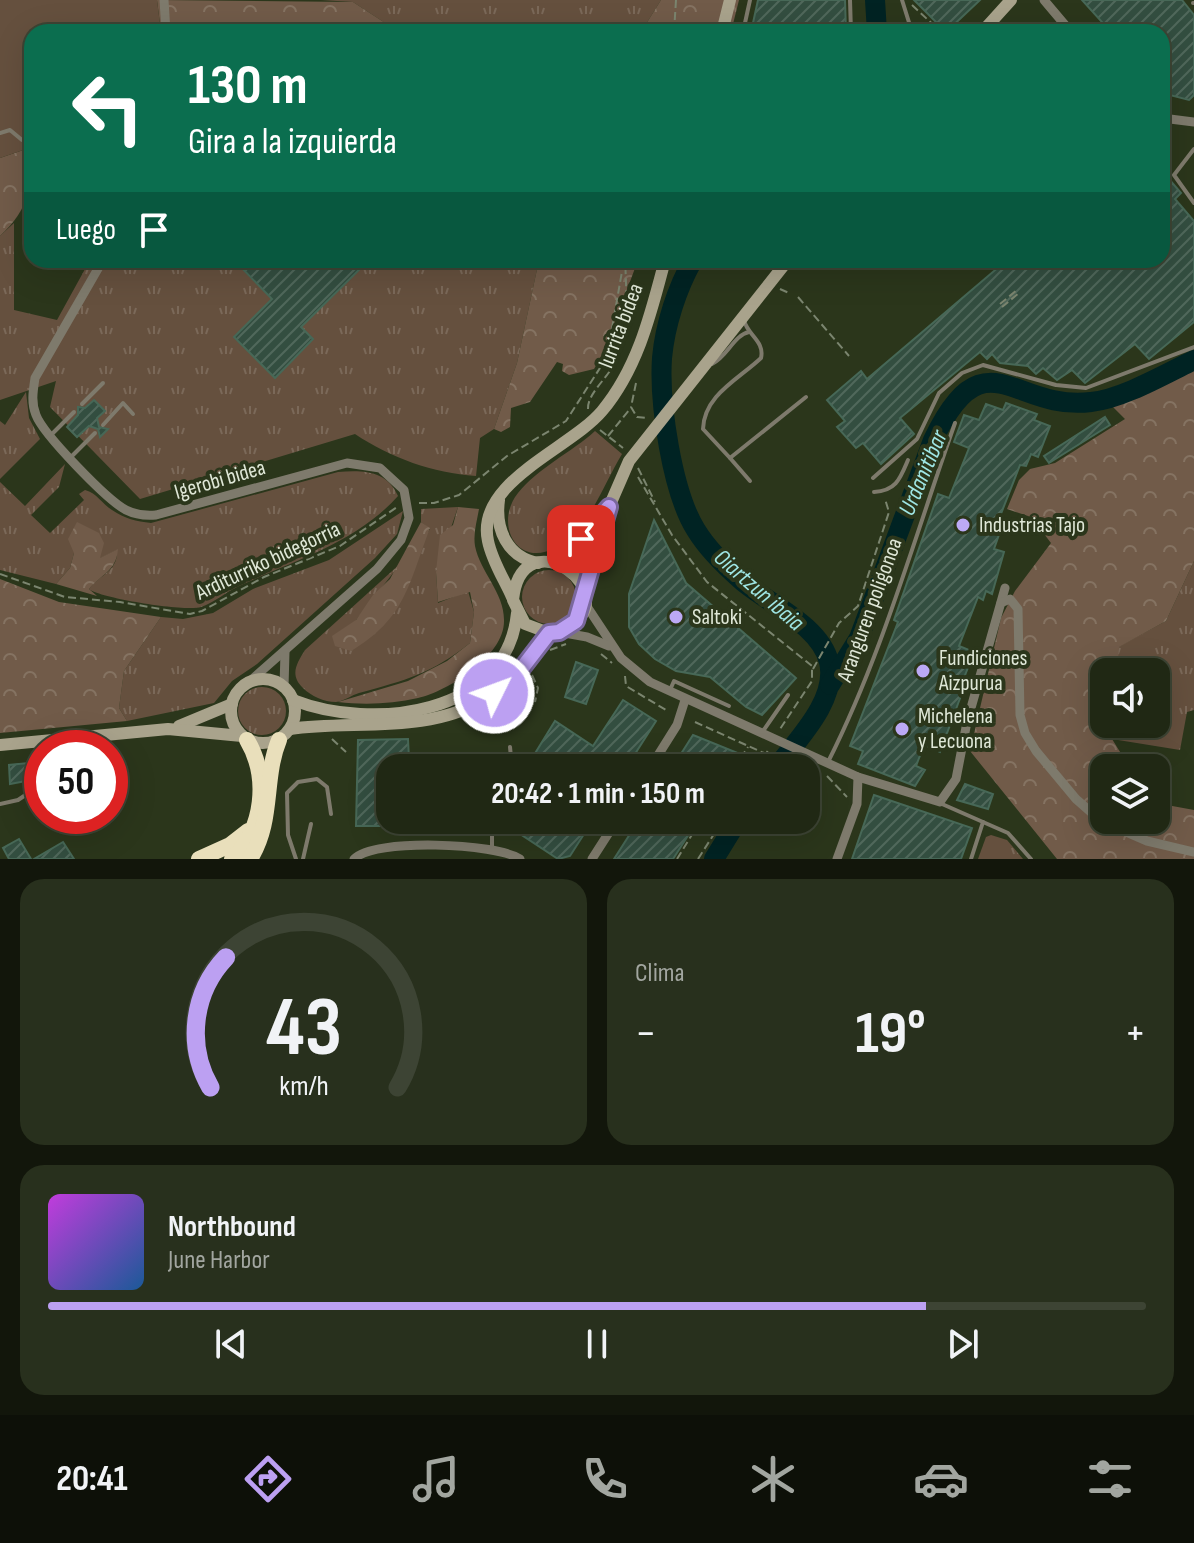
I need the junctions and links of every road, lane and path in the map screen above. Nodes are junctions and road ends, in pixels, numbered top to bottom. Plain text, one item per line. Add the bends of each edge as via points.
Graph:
1 (164, 0) edge
2 (676, 0) edge
3 (730, 0) edge
4 (750, 0) edge
5 (850, 0) edge
6 (1011, 0) edge
7 (1044, 0) edge
8 (902, 1) edge
9 (166, 24) edge
10 (674, 24) edge
11 (724, 24) edge
12 (745, 24) edge
13 (851, 24) edge
14 (909, 24) edge
15 (933, 24) edge
16 (989, 24) edge
17 (1064, 24) edge
18 (1170, 119) edge
19 (1194, 122) edge
20 (0, 133) edge
21 (24, 139) edge
22 (1194, 149) edge
23 (1194, 203) edge
24 (98, 268) edge
25 (623, 268) edge
26 (624, 268) edge
27 (663, 268) edge
28 (782, 268) edge
29 (1018, 291) dead end
30 (789, 293) dead end
31 (776, 295) dead end
32 (798, 297) dead end
33 (1001, 306) dead end
34 (745, 314) junction
35 (749, 332) junction
36 (1194, 347) edge
37 (849, 356) dead end
38 (699, 371) junction
39 (103, 383) dead end
40 (806, 397) dead end
41 (82, 404) dead end
42 (631, 407) dead end
43 (589, 410) dead end
44 (74, 412) dead end
45 (133, 414) dead end
46 (955, 423) dead end
47 (103, 425) dead end
48 (598, 428) dead end
49 (95, 433) dead end
50 (49, 436) junction
51 (608, 436) junction
52 (623, 449) dead end
53 (71, 457) junction
54 (730, 458) junction
55 (908, 460) dead end
56 (638, 462) dead end
57 (638, 477) dead end
58 (873, 478) dead end
59 (750, 481) dead end
60 (874, 492) dead end
61 (881, 492) junction
62 (500, 496) junction
63 (416, 503) dead end
64 (401, 505) dead end
65 (609, 507) junction
66 (656, 507) junction
67 (544, 563) junction
68 (0, 574) edge
69 (1005, 588) dead end
70 (584, 597) junction
71 (513, 600) junction
72 (1001, 603) junction
73 (517, 613) junction
74 (554, 633) junction
75 (613, 648) junction
76 (595, 649) dead end
77 (285, 652) junction
78 (813, 669) junction
79 (531, 674) dead end
80 (249, 682) junction
81 (284, 687) junction
82 (669, 692) junction
83 (788, 695) dead end
84 (293, 700) junction
85 (685, 700) junction
86 (535, 702) dead end
87 (232, 704) junction
88 (729, 706) dead end
89 (666, 710) dead end
90 (695, 722) dead end
91 (168, 729) junction
92 (328, 733) dead end
93 (762, 733) junction
94 (285, 734) junction
95 (245, 738) junction
96 (776, 739) junction
97 (0, 745) edge
98 (748, 746) junction
99 (510, 747) dead end
100 (346, 752) dead end
101 (511, 754) edge
102 (659, 754) edge
103 (743, 754) edge
104 (766, 754) joint
105 (825, 767) junction
106 (858, 777) junction
107 (24, 796) edge
108 (848, 799) dead end
109 (940, 802) junction
110 (0, 804) edge
111 (331, 814) dead end
112 (983, 822) junction
113 (311, 824) dead end
114 (252, 827) junction
115 (492, 834) edge
116 (608, 834) edge
117 (692, 834) edge
118 (714, 834) edge
119 (492, 848) junction
120 (1194, 852) edge
121 (199, 859) edge
122 (232, 859) edge
123 (250, 859) edge
124 (296, 859) edge
125 (303, 859) edge
126 (354, 859) edge
127 (520, 859) edge
128 (592, 859) edge
129 (677, 859) edge
130 (698, 859) edge
131 (837, 859) edge
132 (971, 859) edge
133 (1031, 859) edge

1 - 9 street
2 - 10 path
3 - 11 main road
4 - 12 lane
5 - 13 lane
6 - 16 main road
7 - 17 street
8 - 14 lane
8 - 15 path via 917,7
18 - 19 street
20 - 21 lane via 10,130
22 - 23 lane via 1174,175
24 - 50 street, Igerobi bidea via 35,378 33,406
25 - 63 path via 607,357 566,421 507,456 459,495
26 - 43 path via 623,338 607,378 590,398
27 - 62 main road, Iurrita bidea via 643,336 613,396 575,437 517,475
28 - 34 main road
29 - 33 path
30 - 31 path via 781,288
32 - 37 path
34 - 35 lane
34 - 38 main road
35 - 38 lane via 720,360
35 - 54 lane via 759,342 761,358 714,399 704,419 703,429
36 - 58 lane via 1086,388 983,365 962,373 939,393 917,439
38 - 65 main road via 629,461
39 - 41 lane
40 - 54 lane
42 - 51 path
44 - 50 lane
45 - 47 lane via 123,403
46 - 105 lane, Aranguren poligonoa via 850,719
48 - 51 path
49 - 53 lane
50 - 53 street, Igerobi bidea
51 - 52 path
53 - 77 street, Igerobi bidea via 117,505 143,516 347,463 369,464 390,473 407,503 407,529 401,540 377,569
54 - 59 lane
55 - 61 lane via 897,484
56 - 66 path
57 - 66 path
60 - 61 lane
61 - 78 path via 889,512 858,606 839,623
62 - 67 main road via 499,520 509,547 521,557
62 - 71 main road via 488,514 488,539
64 - 68 path, Arditurriko bidegorria via 340,546 190,614 65,597
65 - 67 main road via 581,539
65 - 70 main road
66 - 78 path via 707,582
67 - 70 main road via 569,568 581,582
67 - 71 main road via 519,577
69 - 72 street
70 - 74 main road via 576,621
70 - 75 street
71 - 73 main road
72 - 109 street via 956,779
72 - 120 street via 1010,599 1018,609 1020,715 1036,751 1101,821 1147,841
73 - 74 main road via 536,631
73 - 84 main road via 503,661 478,685 446,703 371,714 322,710
74 - 75 street via 587,637
74 - 94 main road via 494,693 463,709 409,722
75 - 82 street via 640,675
76 - 89 path via 628,679 626,686
77 - 80 street, Igerobi bidea
77 - 81 street
78 - 96 path via 812,681
79 - 86 path via 538,688
80 - 81 main road via 264,679
80 - 87 main road
81 - 84 main road
82 - 85 street
82 - 88 lane via 674,681
83 - 93 lane
84 - 94 main road via 295,715
85 - 93 street
85 - 102 street
87 - 91 main road
87 - 95 main road via 234,725
90 - 98 path
91 - 95 main road
91 - 97 main road
92 - 100 path
93 - 96 street
94 - 95 main road via 263,744
94 - 123 highway via 274,757 266,824
95 - 114 highway via 260,775
96 - 104 path
96 - 105 street
98 - 103 path
98 - 104 path
99 - 101 lane
105 - 106 street
105 - 108 path
106 - 109 street
106 - 131 street via 857,804
107 - 110 lane
109 - 112 lane
111 - 124 lane via 327,787 317,779 298,782 287,793 288,835
112 - 132 lane
112 - 133 lane via 1008,833
113 - 125 lane
114 - 121 highway via 230,845
114 - 122 highway
115 - 119 lane
116 - 128 street
117 - 129 path
118 - 130 path
119 - 126 street via 374,848
119 - 127 street

